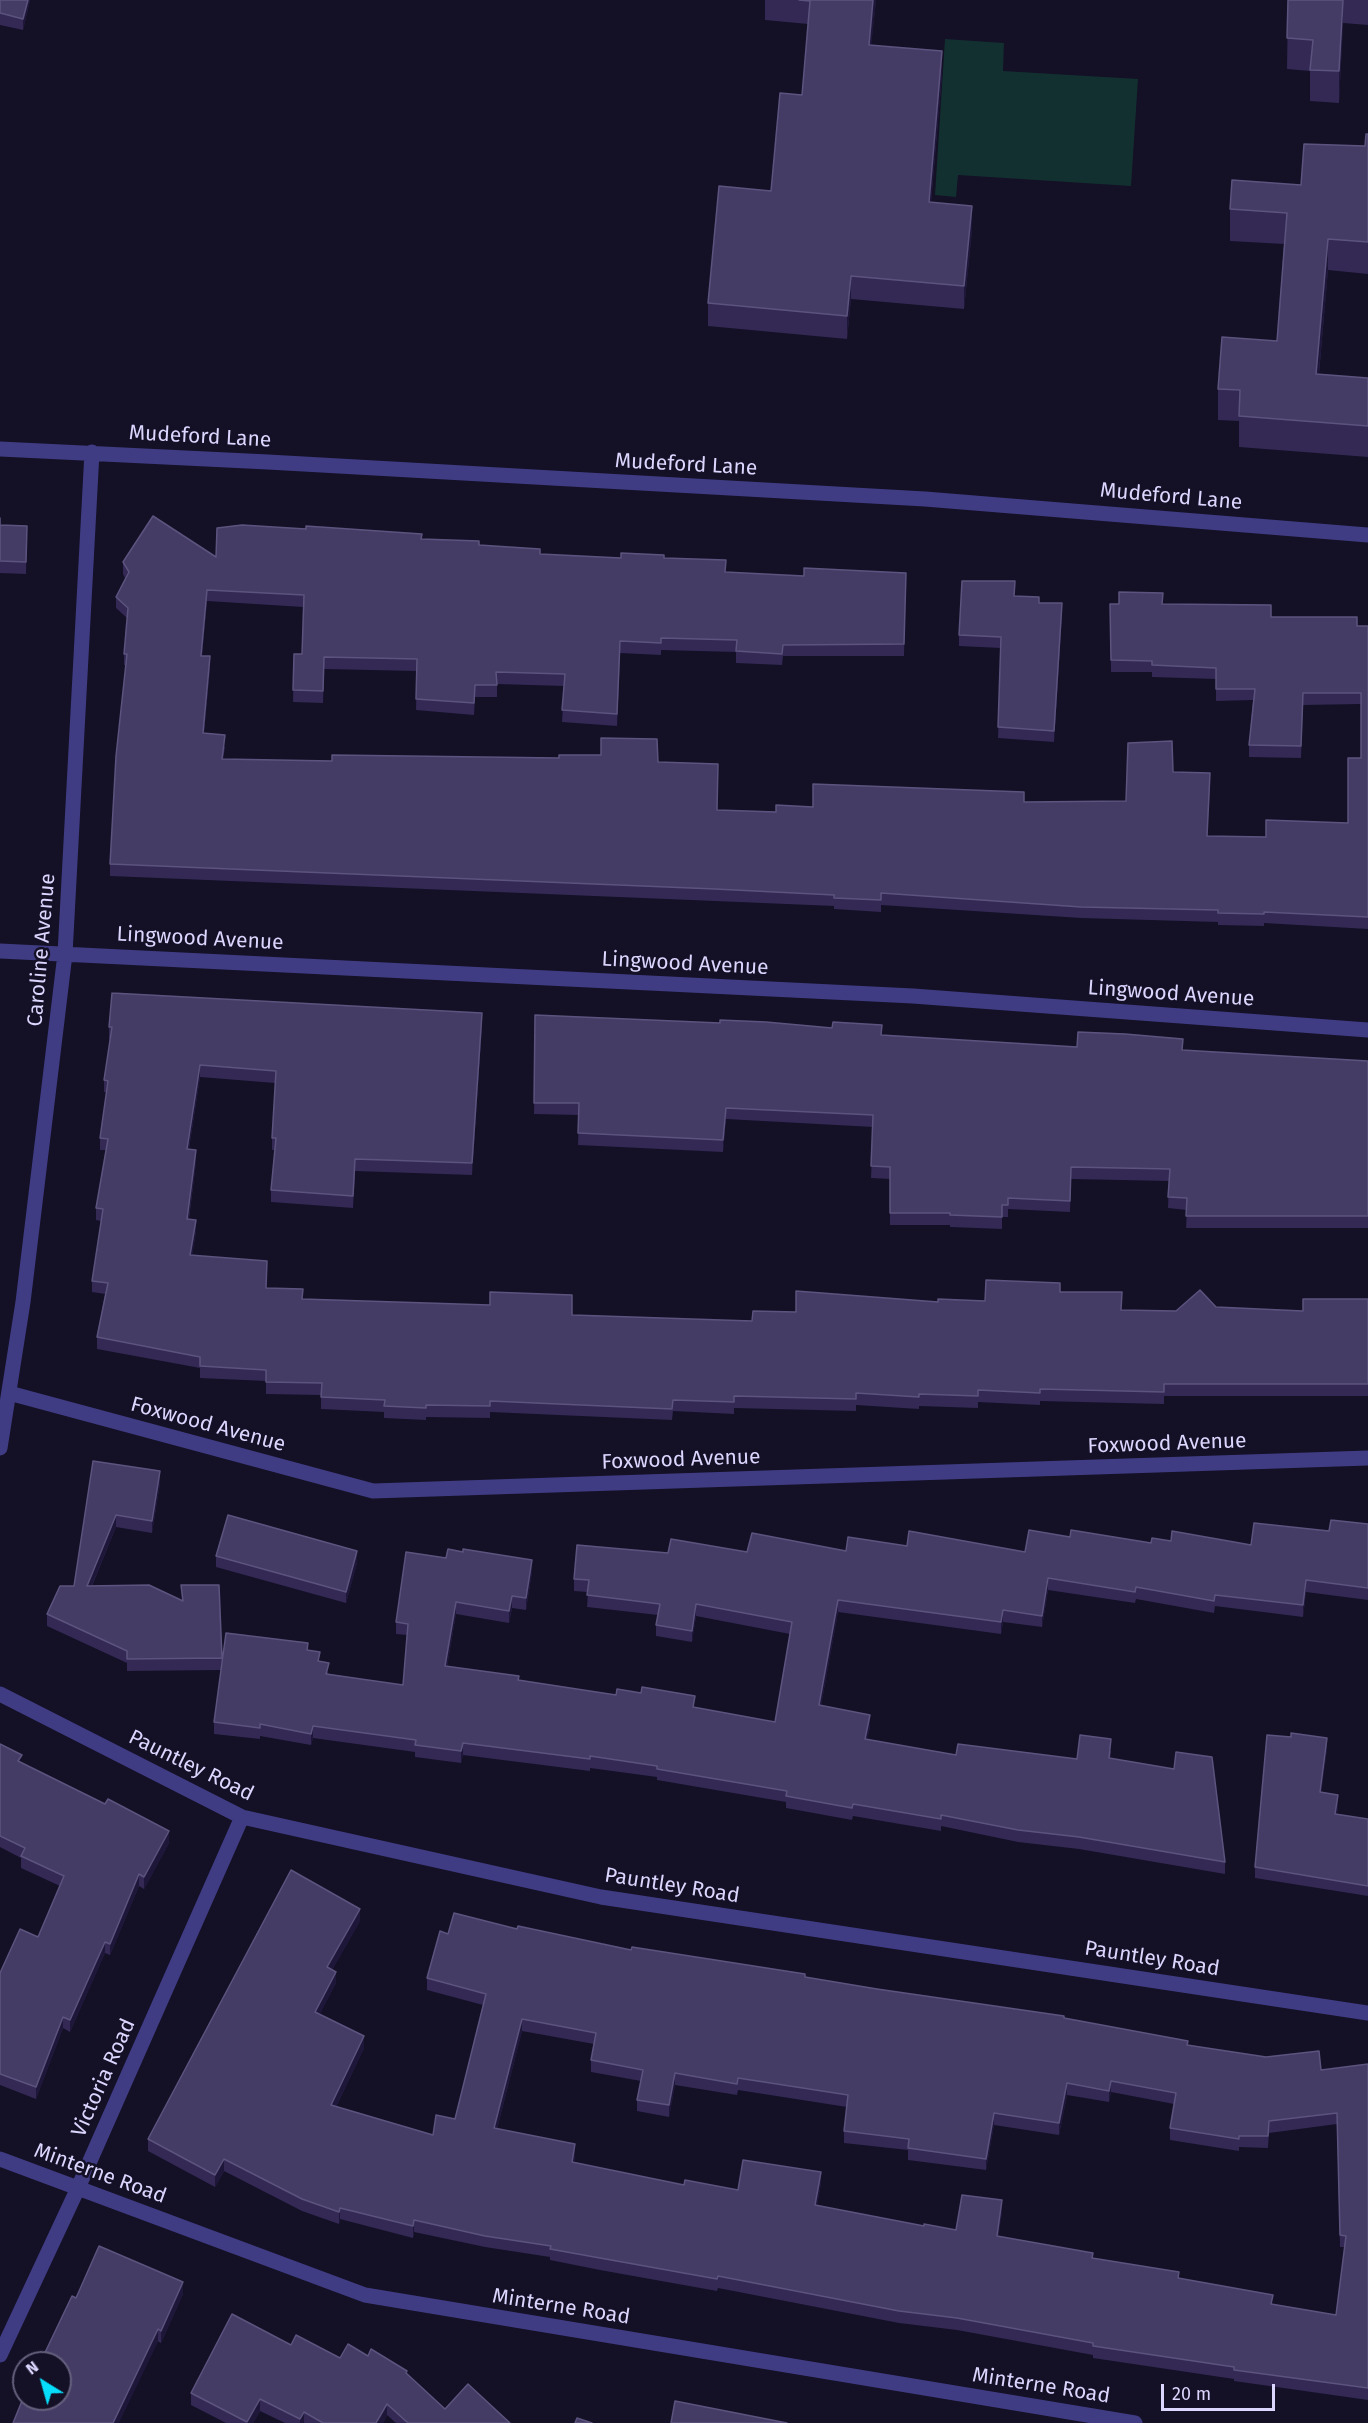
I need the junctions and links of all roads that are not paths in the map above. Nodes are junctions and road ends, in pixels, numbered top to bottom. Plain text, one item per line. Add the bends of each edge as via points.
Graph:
1 (0, 449) edge
2 (93, 452) junction
3 (1368, 535) edge
4 (0, 951) edge
5 (65, 954) junction
6 (1368, 1030) edge
7 (9, 1393) junction
8 (0, 1448) edge
9 (1368, 1458) edge
10 (0, 1694) edge
11 (242, 1817) junction
12 (1368, 2013) edge
13 (0, 2159) edge
14 (78, 2188) junction
15 (0, 2355) edge
16 (1135, 2423) edge

1 - 2 street, Mudeford Lane
2 - 3 street, Mudeford Lane via 925,499
2 - 5 street, Caroline Avenue
4 - 5 street, Lingwood Avenue
5 - 6 street, Lingwood Avenue via 913,996
5 - 7 street, Caroline Avenue
7 - 8 street, Caroline Avenue
7 - 9 street, Foxwood Avenue via 373,1491
10 - 11 street, Pauntley Road
11 - 12 street, Pauntley Road via 601,1897
11 - 14 street, Victoria Road
13 - 14 street, Minterne Road
14 - 15 street, Victoria Road
14 - 16 street, Minterne Road via 364,2295

